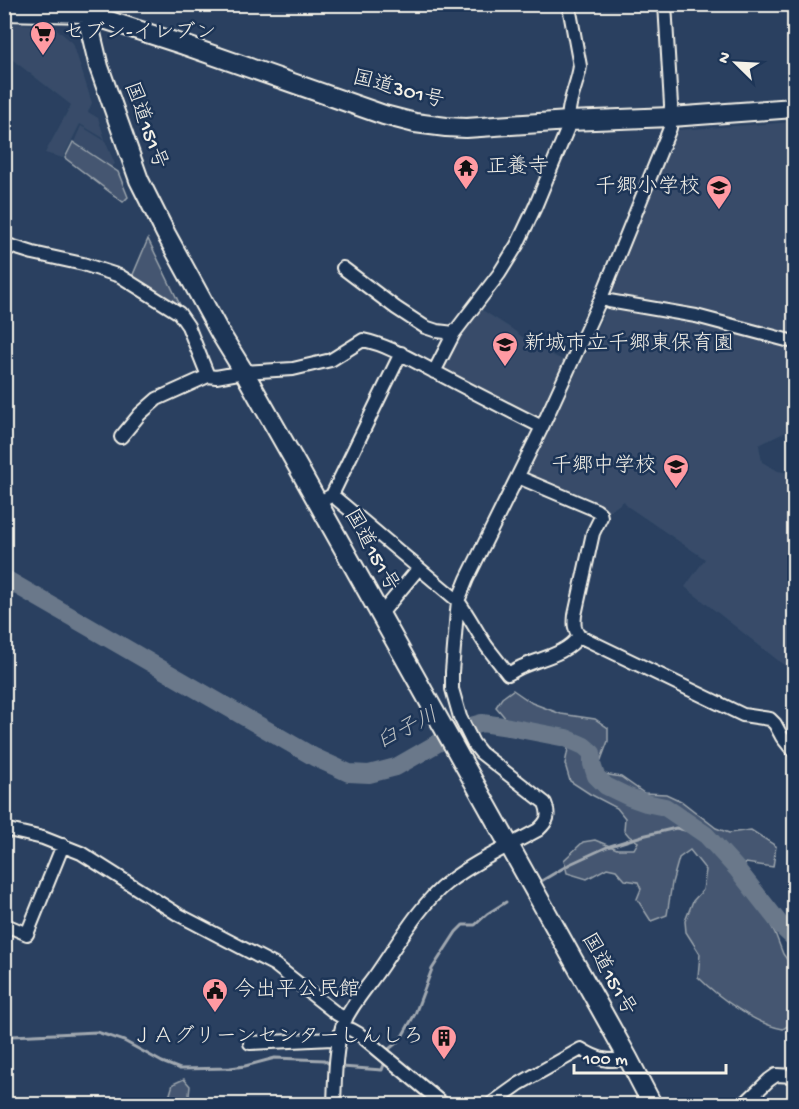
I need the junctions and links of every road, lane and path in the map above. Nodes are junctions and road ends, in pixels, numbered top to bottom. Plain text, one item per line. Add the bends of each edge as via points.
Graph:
1 (570, 4) edge
2 (665, 4) edge
3 (84, 9) edge
4 (4, 11) edge
5 (795, 108) edge
6 (671, 117) junction
7 (569, 120) junction
8 (4, 244) edge
9 (343, 268) dead end
10 (601, 298) junction
11 (454, 333) junction
12 (795, 342) edge
13 (401, 353) junction
14 (244, 372) junction
15 (434, 372) junction
16 (208, 376) junction
17 (542, 427) junction
18 (121, 437) dead end
19 (518, 477) junction
20 (325, 500) junction
21 (418, 568) junction
22 (458, 601) junction
23 (380, 615) junction
24 (579, 636) junction
25 (795, 751) edge
26 (4, 829) edge
27 (63, 845) junction
28 (509, 846) junction
29 (4, 927) edge
30 (344, 1023) junction
31 (339, 1041) junction
32 (250, 1043) dead end
33 (628, 1058) junction
34 (795, 1076) edge
35 (334, 1104) edge
36 (443, 1104) edge
37 (491, 1104) edge
38 (652, 1104) edge
39 (744, 1104) edge

1 - 7 street via 580,66
2 - 6 street
3 - 4 highway, 国道301号
3 - 7 highway, 国道301号 via 415,123 466,128
3 - 14 highway, 国道151号 via 99,67 139,180
5 - 6 highway, 国道301号
6 - 7 highway, 国道301号
6 - 10 street via 670,128
7 - 11 street via 517,245
8 - 16 street via 120,276 179,313
9 - 11 street via 426,327
10 - 12 street via 696,316
10 - 17 street
11 - 15 street
13 - 14 street via 363,340 331,360 293,369
13 - 15 street
13 - 20 street
14 - 16 street
14 - 20 highway, 国道151号
15 - 17 street
16 - 18 street via 157,399
17 - 19 street
19 - 22 street
19 - 24 street via 600,513 575,615
20 - 21 street
20 - 23 highway, 国道151号
21 - 22 street
21 - 23 street
22 - 24 street via 508,674 565,649
22 - 28 street via 452,689 460,717 481,753 545,803 549,812 546,823 538,830
23 - 28 highway, 国道151号
24 - 25 street via 743,715 770,719
26 - 27 street
27 - 29 street via 27,934 6,924
27 - 30 street via 179,915 275,965
28 - 30 street via 464,871 435,894
28 - 33 highway, 国道151号
30 - 31 street
30 - 36 street
31 - 32 street
31 - 35 street
33 - 37 street via 595,1058 581,1049
33 - 38 highway, 国道151号
34 - 39 street via 776,1075

